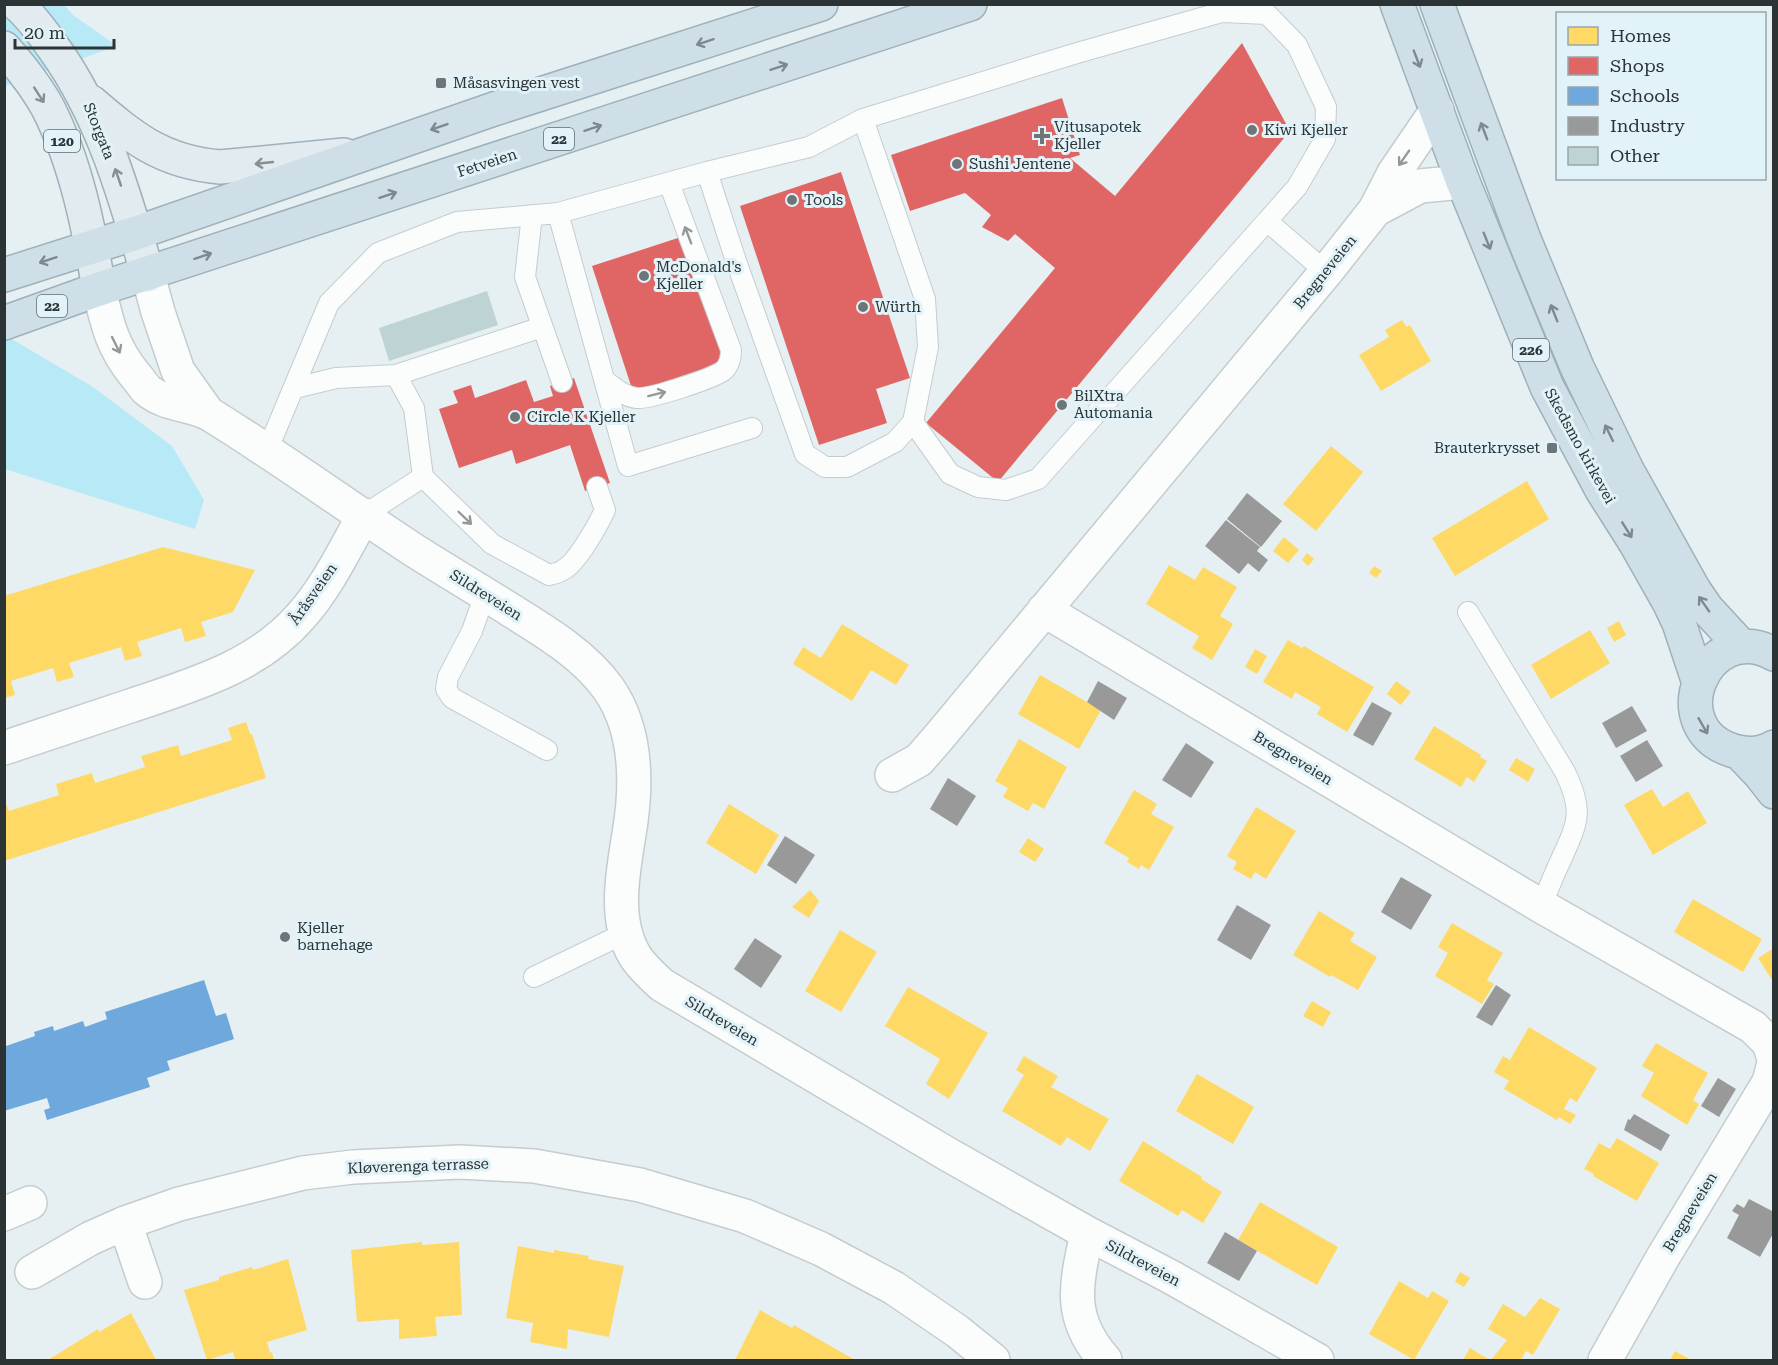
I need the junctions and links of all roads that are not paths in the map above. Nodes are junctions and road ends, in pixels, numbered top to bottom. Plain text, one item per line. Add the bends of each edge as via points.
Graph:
1 (17, 4) edge
2 (821, 4) edge
3 (970, 4) edge
4 (1397, 4) edge
5 (1437, 4) edge
6 (4, 48) edge
7 (85, 96) junction
8 (1437, 110) junction
9 (863, 119) junction
10 (364, 153) junction
11 (707, 172) junction
12 (1463, 182) junction
13 (669, 183) junction
14 (1375, 210) junction
15 (558, 213) junction
16 (532, 215) junction
17 (1267, 221) junction
18 (136, 233) junction
19 (92, 246) junction
20 (1326, 272) junction
21 (148, 274) junction
22 (4, 275) edge
23 (99, 290) junction
24 (4, 323) edge
25 (542, 327) junction
26 (396, 375) junction
27 (604, 380) junction
28 (562, 382) dead end
29 (295, 388) junction
30 (208, 413) junction
31 (913, 422) junction
32 (752, 428) dead end
33 (267, 451) junction
34 (423, 477) junction
35 (597, 487) dead end
36 (364, 516) junction
37 (485, 594) junction
38 (1044, 610) junction
39 (1468, 612) dead end
40 (1742, 647) junction
41 (1773, 654) edge
42 (1698, 680) junction
43 (1773, 747) edge
44 (4, 748) edge
45 (547, 750) dead end
46 (1740, 753) junction
47 (892, 775) dead end
48 (1773, 792) edge
49 (1541, 906) junction
50 (625, 933) junction
51 (534, 977) dead end
52 (1773, 1059) edge
53 (1773, 1063) edge
54 (125, 1222) junction
55 (1087, 1233) junction
56 (32, 1272) dead end
57 (146, 1282) dead end
58 (993, 1360) edge
59 (1105, 1360) edge
60 (1317, 1360) edge
61 (1605, 1360) edge

1 - 7 main road, Storgata / 120 via 47,39
2 -> 10 highway
21 -> 3 highway, Fetveien / 22
4 -> 8 highway, Skedsmo kirkevei / 226
40 -> 5 highway, Skedsmo kirkevei / 226 via 1694,590 1627,470 1577,367 1524,239
6 -> 19 main road, 120 via 47,107 63,142
10 -> 7 main road via 203,166 142,143
18 -> 7 main road, Storgata / 120
8 - 12 highway, Skedsmo kirkevei / 226
8 -> 14 street, Bregneveien via 1394,172
9 - 11 lane via 809,147
9 - 17 lane via 1222,12 1267,14 1297,45 1326,107 1325,139 1297,188
9 - 31 lane via 925,299 928,347
10 - 18 highway
11 - 13 lane
11 - 31 lane via 806,454 825,466 847,467 895,442
12 - 14 street, Bregneveien via 1420,186
12 -> 42 highway, Skedsmo kirkevei / 226 via 1547,387 1670,604
13 - 15 lane
27 -> 13 lane via 626,396 639,398 702,379 723,370 731,361 731,350
14 - 20 street, Bregneveien
15 - 16 lane
15 - 27 lane
16 - 25 lane via 525,277
16 - 29 lane via 457,222 378,253 329,303
17 - 20 lane
17 - 31 lane via 1038,479 1006,490 978,487 950,474
18 - 19 highway
18 - 21 main road, Storgata / 120
19 -> 22 highway
19 - 23 main road, 120
20 - 38 street, Bregneveien
21 - 23 highway, Fetveien / 22
21 - 30 street via 178,371
23 - 24 highway, Fetveien / 22
23 -> 30 street via 114,344 148,390 174,404
25 - 26 lane
25 - 28 lane
26 - 29 lane via 336,378
26 - 34 lane via 414,408
27 - 32 lane via 627,466
29 - 33 lane
30 - 33 street
33 - 36 street
34 -> 35 lane via 492,544 549,575 565,570 599,522 605,510
34 - 36 lane
36 - 37 street, Sildreveien
36 - 44 street, Åråsveien via 302,615 262,651 193,685
37 - 45 lane via 446,689 452,698
37 - 50 street, Sildreveien via 564,645 606,686 618,704 627,726 634,772 622,893
38 - 47 street, Bregneveien via 919,760
38 - 49 street, Bregneveien
39 - 49 lane via 1565,772 1576,801 1574,834
40 - 41 highway
40 - 42 highway via 1716,658
42 -> 46 highway, 226 via 1696,712 1701,727 1725,749
43 - 46 highway via 1755,754
46 - 48 highway, 226
49 - 52 street, Bregneveien via 1753,1027 1769,1043
50 - 51 lane
50 - 55 street, Sildreveien via 647,971 671,990
53 - 61 street, Bregneveien via 1768,1082
54 - 56 street, Kløverenga terrasse
54 - 57 street
54 - 58 street, Kløverenga terrasse via 179,1204 303,1173 460,1162 534,1166 640,1185 745,1216 894,1288
55 - 59 street via 1079,1268 1077,1305 1083,1328
55 - 60 street, Sildreveien

